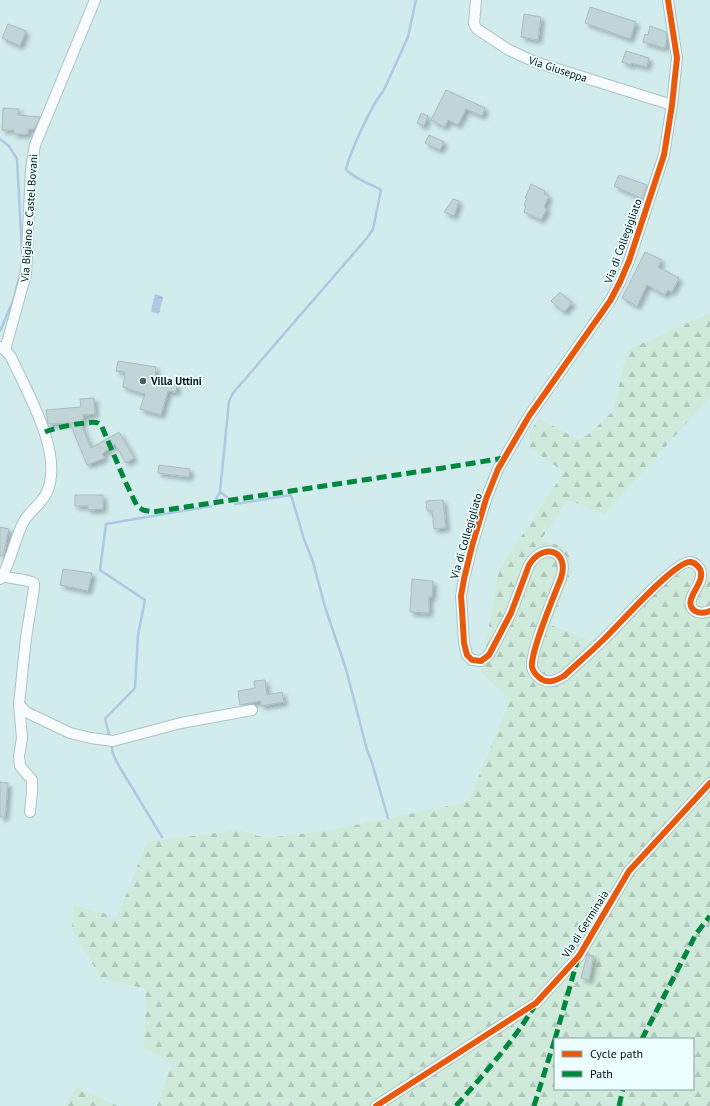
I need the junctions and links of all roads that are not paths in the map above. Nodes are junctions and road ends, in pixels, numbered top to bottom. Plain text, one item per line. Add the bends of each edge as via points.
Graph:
1 (95, 0) edge
2 (476, 0) edge
3 (668, 0) edge
4 (672, 105) junction
5 (3, 348) edge
6 (1, 578) edge
7 (710, 611) edge
8 (19, 704) junction
9 (252, 710) dead end
10 (710, 783) edge
11 (30, 812) dead end
12 (376, 1106) edge

1 - 5 street, Via Bigiano e Castel Bovani via 35,145 30,170 26,274
2 - 4 street, Via Giuseppa via 474,24 477,29 514,52 535,62
3 - 4 street, Via di Collegigliato via 677,52
4 - 7 street, Via di Collegigliato via 664,155 620,282 610,301 529,416 504,458 486,499 464,579 462,603 465,648 467,655 476,661 484,660 489,655 512,613 529,564 536,556 547,551 561,557 563,567 532,663 535,673 545,681 558,680 564,676 606,638 647,594 683,563 696,564 701,573 701,580 692,598 693,608 702,613
5 - 6 street via 11,357 45,432 51,464 47,493 24,522
6 - 8 street via 34,583
8 - 9 street via 26,712 70,733 113,740 181,723
8 - 11 street via 22,738 20,766 32,780
10 - 12 street, Via di Germinaia via 629,871 579,956 536,1003

